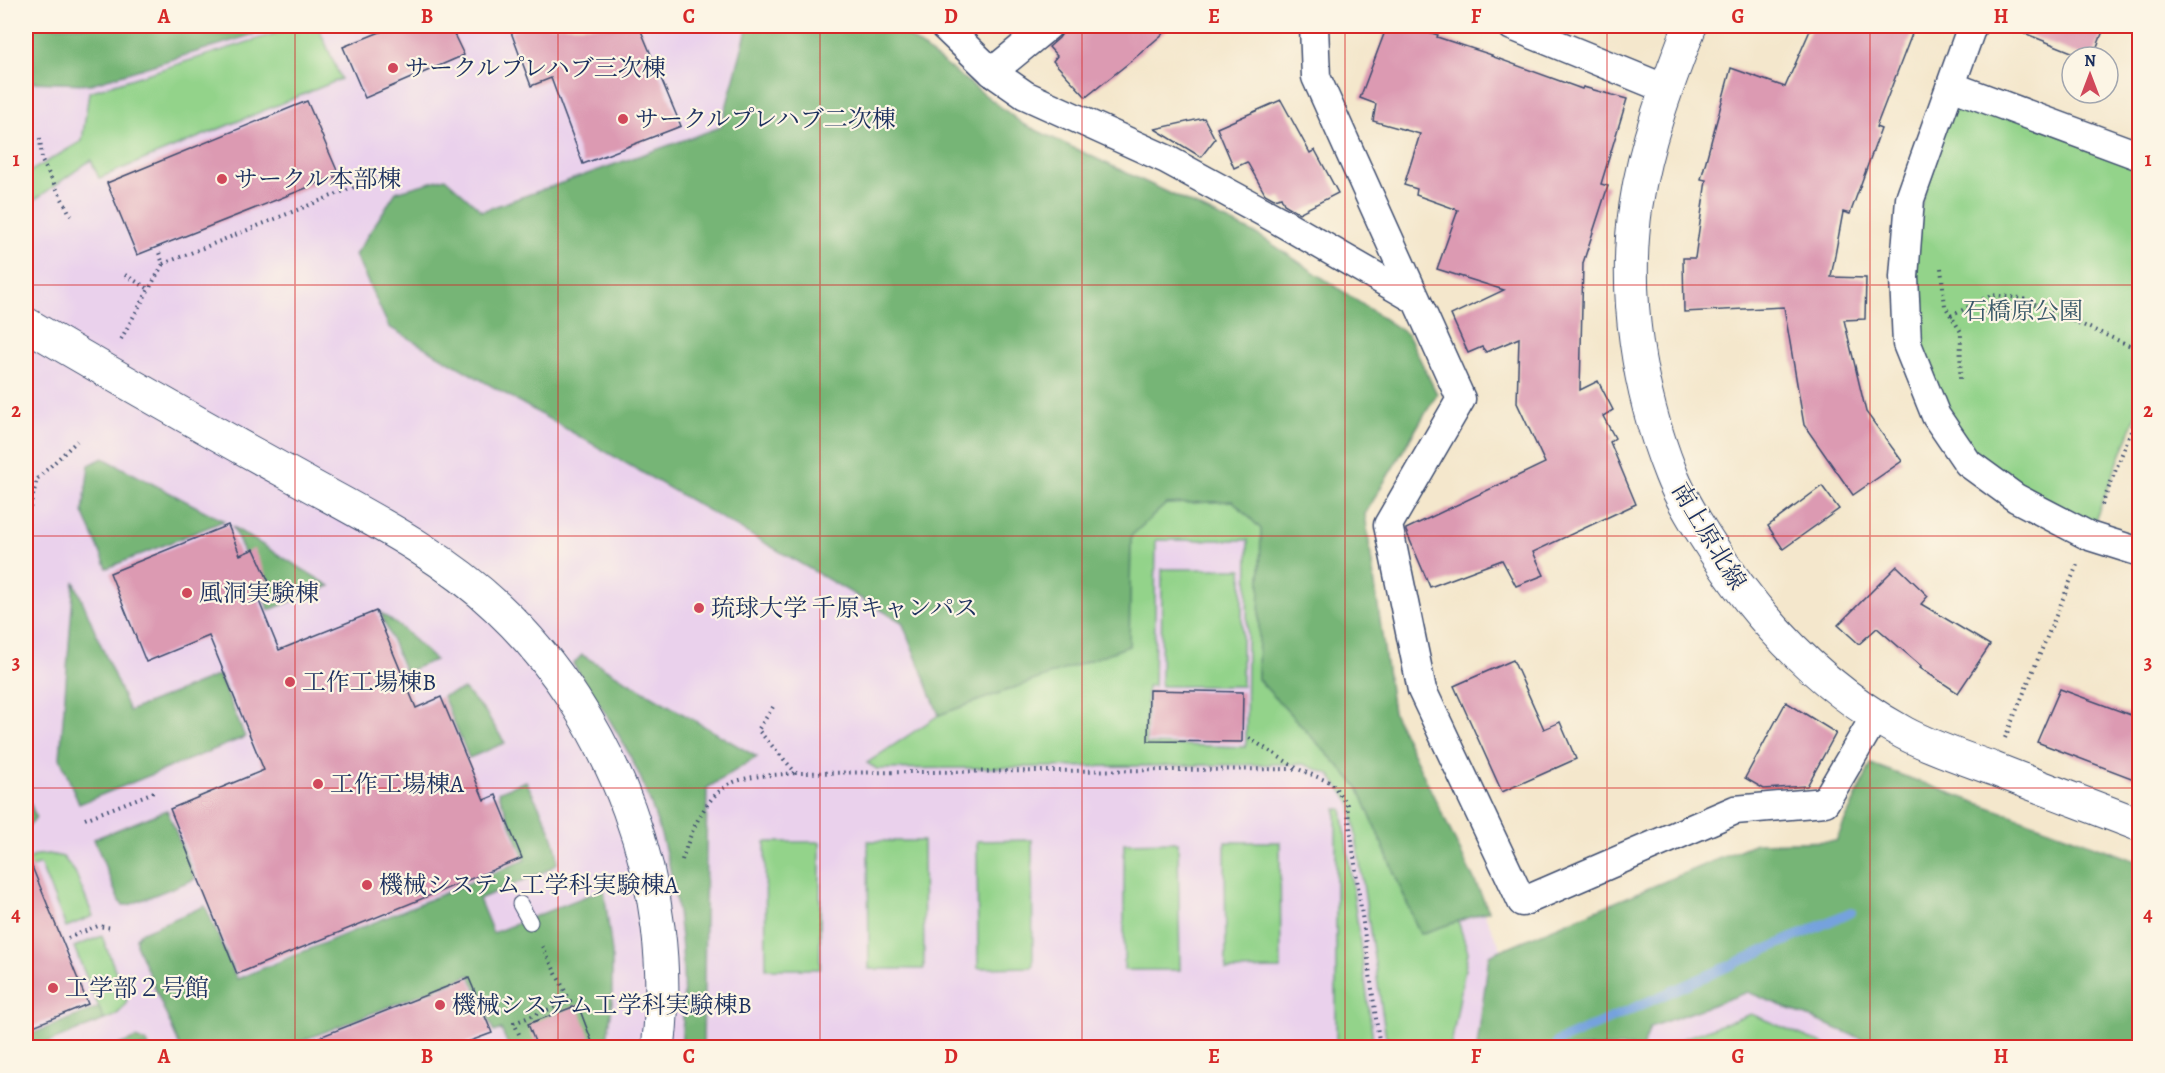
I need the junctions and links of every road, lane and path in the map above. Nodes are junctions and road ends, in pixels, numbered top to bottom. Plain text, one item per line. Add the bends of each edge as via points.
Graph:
1 (944, 26) edge
2 (1048, 26) edge
3 (1314, 26) edge
4 (1512, 26) edge
5 (1690, 26) edge
6 (1972, 26) edge
7 (992, 72) junction
8 (1951, 86) junction
9 (1666, 89) junction
10 (40, 138) dead end
11 (2139, 156) edge
12 (389, 173) dead end
13 (71, 216) dead end
14 (158, 250) dead end
15 (163, 264) junction
16 (1941, 268) dead end
17 (125, 275) dead end
18 (149, 289) junction
19 (1414, 300) junction
20 (1951, 316) junction
21 (26, 324) edge
22 (117, 348) dead end
23 (2139, 350) edge
24 (1961, 393) dead end
25 (2139, 408) edge
26 (77, 441) dead end
27 (26, 525) edge
28 (2089, 536) junction
29 (2139, 552) edge
30 (774, 707) dead end
31 (1876, 715) junction
32 (1250, 738) dead end
33 (1298, 769) junction
34 (1992, 769) junction
35 (796, 773) junction
36 (154, 792) dead end
37 (712, 796) dead end
38 (86, 819) dead end
39 (2139, 825) edge
40 (520, 904) dead end
41 (530, 922) dead end
42 (113, 928) dead end
43 (68, 938) dead end
44 (542, 946) dead end
45 (519, 1034) dead end
46 (658, 1047) edge
47 (1380, 1047) edge

1 - 7 street
2 - 7 street
3 - 19 street via 1316,77
4 - 9 street
5 - 9 street, 南上原北線
6 - 8 street
7 - 19 street via 1025,95 1166,159
8 - 11 street
8 - 28 street via 1910,200 1904,277 1907,344 1936,416 1968,463 2016,498
9 - 31 street, 南上原北線 via 1643,169 1633,247 1636,342 1656,432 1672,476 1696,522 1743,594 1804,661
10 - 13 path via 42,161
12 - 15 path
14 - 15 path
15 - 18 path
16 - 20 path via 1945,306
17 - 18 path
18 - 22 path
19 - 31 street via 1461,399 1388,525 1422,690 1522,903 1735,810 1825,802
20 - 23 path via 1991,295 2020,298
20 - 24 path via 1961,332
21 - 46 street via 412,543 478,590 521,631 559,678 594,734 639,838 658,919 662,988
25 - 28 path
26 - 27 path via 37,479
28 - 29 street
28 - 34 path
30 - 35 path via 758,730
31 - 34 street, 南上原北線 via 1913,737
32 - 33 path
33 - 35 path
33 - 47 path via 1332,783 1347,805
34 - 39 street, 南上原北線
35 - 37 path via 738,780
36 - 38 path
40 - 41 lane
42 - 43 path via 98,926
44 - 45 path via 570,1001 514,1023

